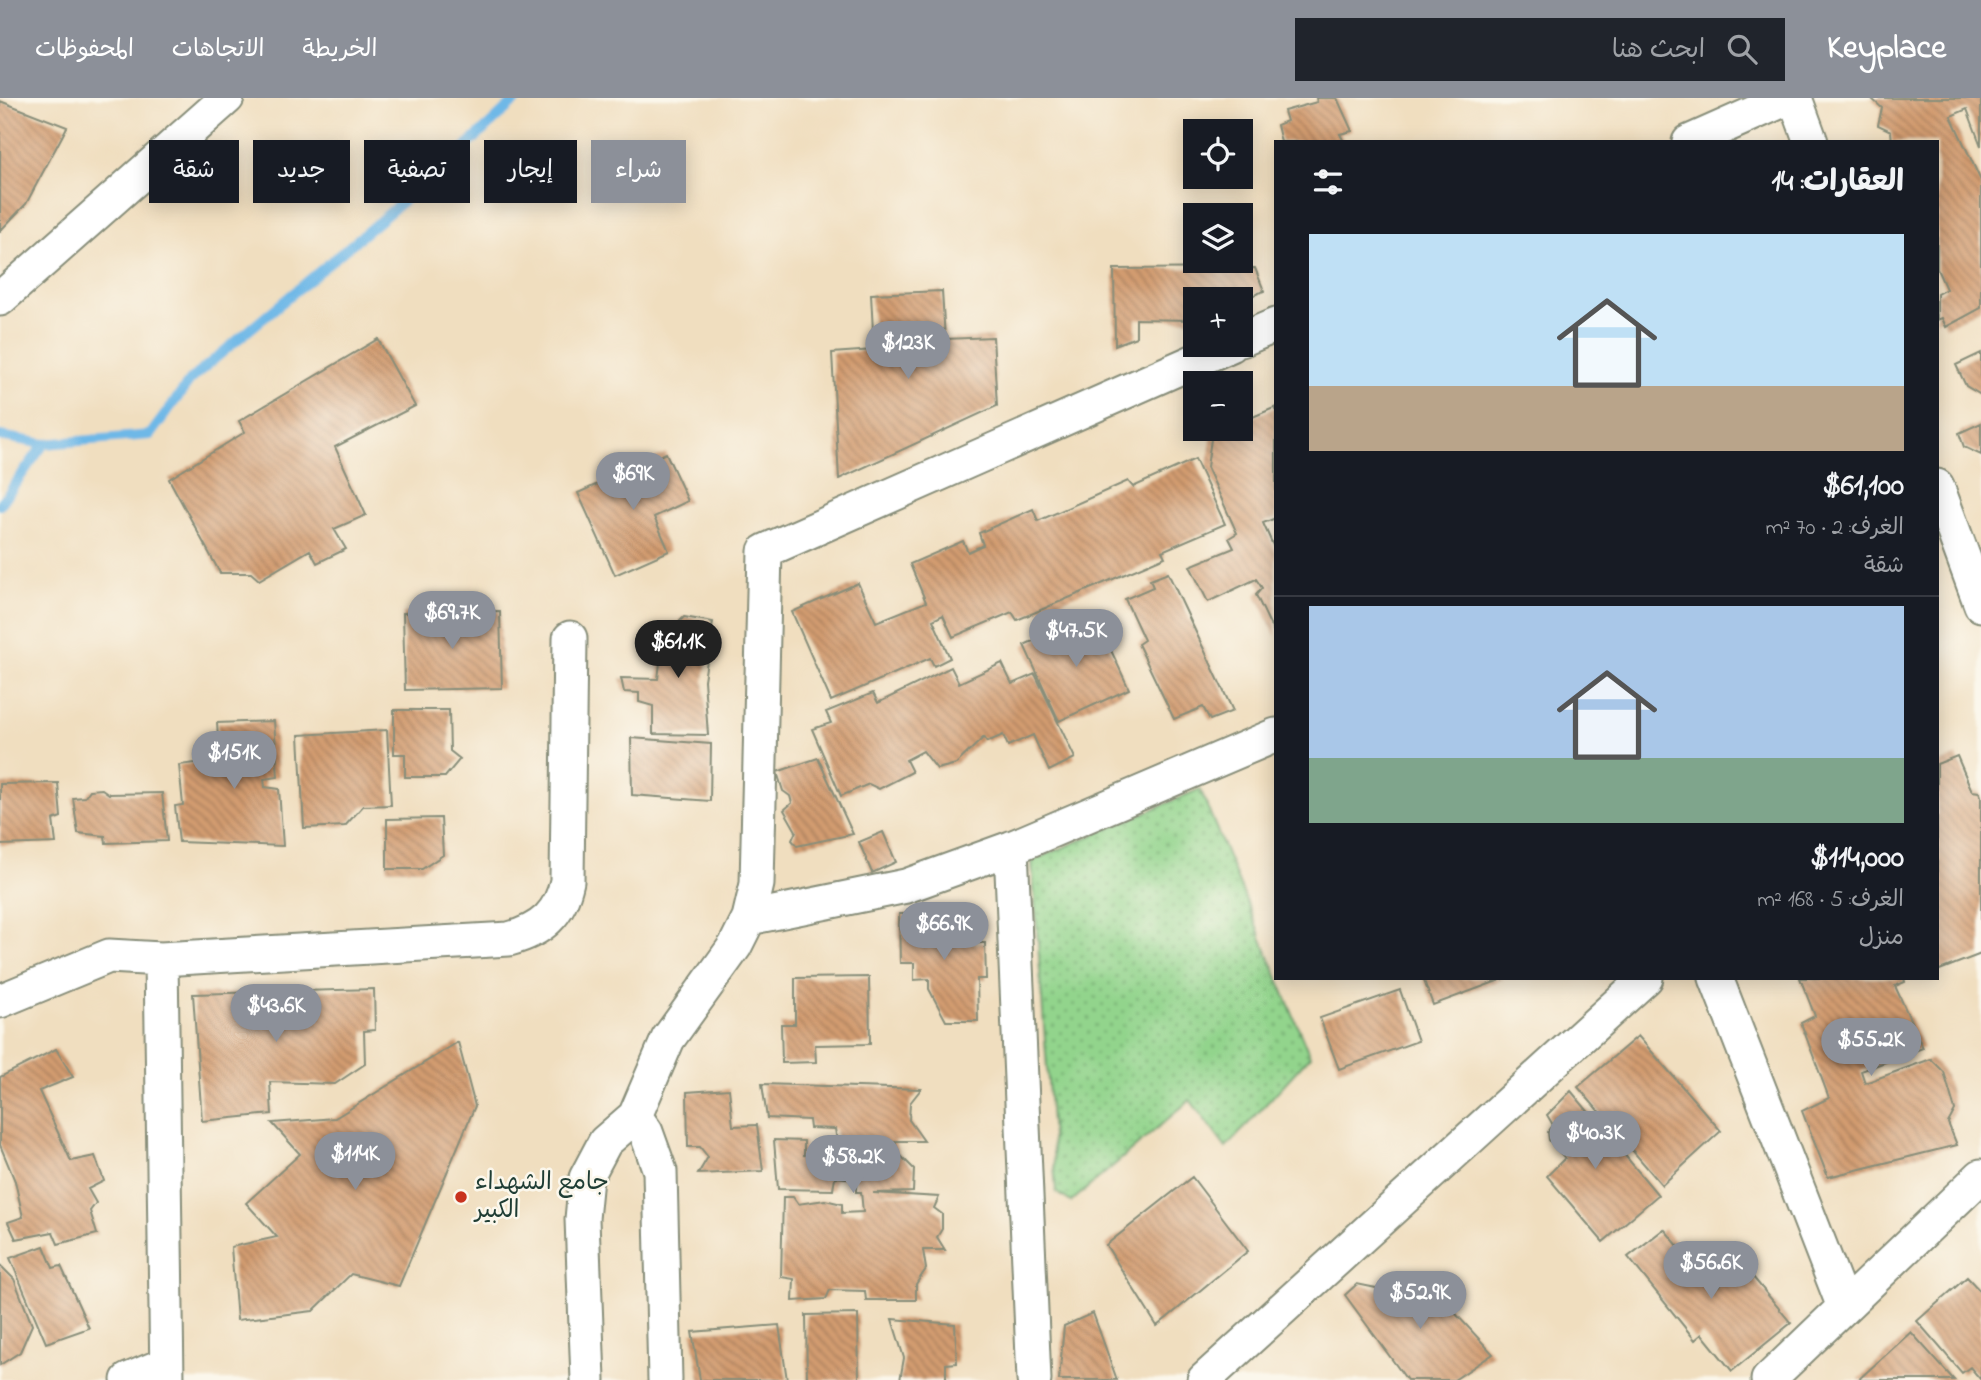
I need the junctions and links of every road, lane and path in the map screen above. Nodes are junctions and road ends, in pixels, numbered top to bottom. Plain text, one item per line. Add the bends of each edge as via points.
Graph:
1 (225, 98) edge
2 (1788, 98) edge
3 (1794, 98) edge
4 (1694, 140) edge
5 (1810, 140) edge
6 (0, 299) edge
7 (1274, 326) edge
8 (1253, 336) edge
9 (1204, 357) edge
10 (1939, 491) edge
11 (1981, 605) edge
12 (570, 638) dead end
13 (1274, 736) edge
14 (1012, 848) junction
15 (748, 918) junction
16 (161, 959) junction
17 (1644, 980) edge
18 (1717, 980) edge
19 (0, 1001) edge
20 (635, 1115) junction
21 (1981, 1176) edge
22 (1844, 1307) junction
23 (166, 1372) edge
24 (128, 1380) edge
25 (588, 1380) edge
26 (666, 1380) edge
27 (1034, 1380) edge
28 (1204, 1380) edge
29 (1768, 1380) edge

1 - 6 street
2 - 4 street
3 - 5 street
7 - 8 street
9 - 15 street via 765,551 757,884
10 - 11 street
12 - 16 street via 567,881 563,898 542,926 509,939
13 - 14 street
14 - 15 street via 906,886
14 - 27 street
15 - 20 street via 735,946 668,1039
16 - 19 street via 109,956
16 - 23 street
17 - 28 street
18 - 22 street
20 - 25 street via 605,1142 586,1178 582,1198
20 - 26 street via 660,1171
21 - 22 street
22 - 29 street
23 - 24 street

